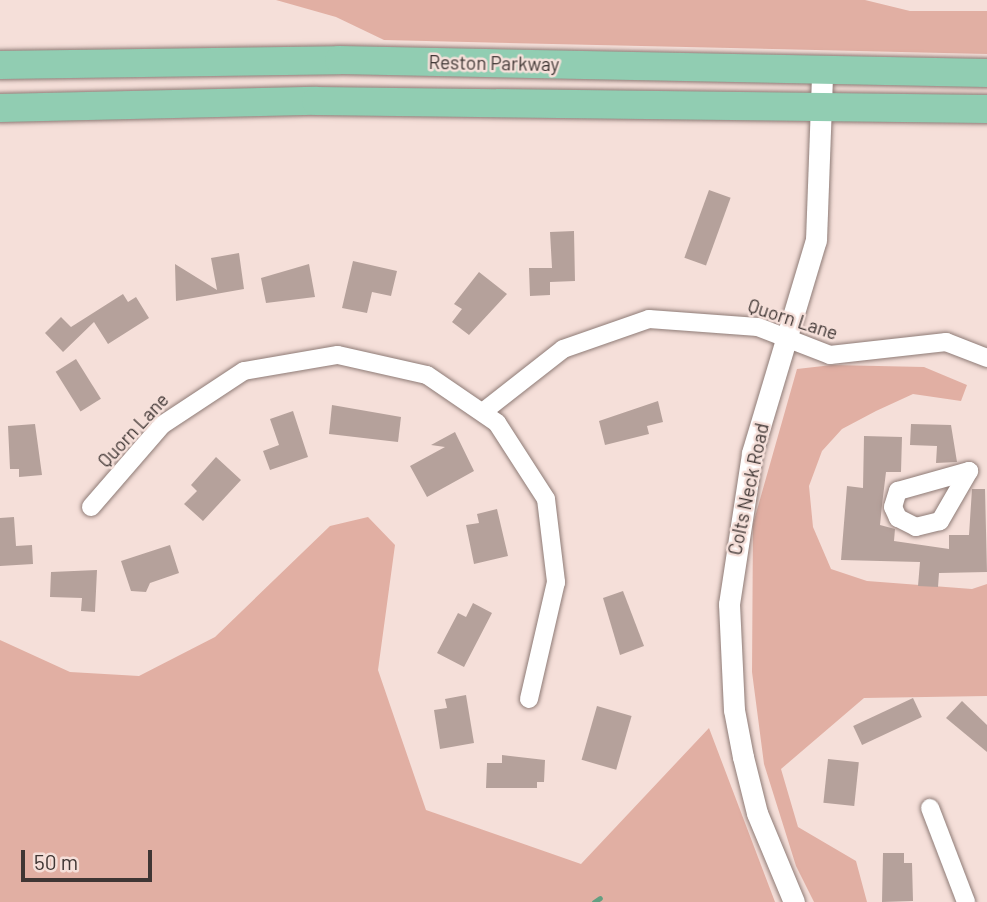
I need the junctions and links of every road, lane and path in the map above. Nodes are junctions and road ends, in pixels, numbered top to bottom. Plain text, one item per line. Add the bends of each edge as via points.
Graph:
1 (0, 65) edge
2 (822, 73) junction
3 (987, 73) edge
4 (0, 108) edge
5 (987, 109) edge
6 (822, 110) junction
7 (790, 337) junction
8 (987, 358) edge
9 (484, 411) junction
10 (91, 507) dead end
11 (529, 699) dead end
12 (930, 808) dead end
13 (794, 902) edge
14 (966, 902) edge

1 - 2 main road, Reston Parkway via 339,60
2 - 3 main road, Reston Parkway
2 - 6 street, Colts Neck Road
4 - 6 main road via 316,101
5 - 6 main road
6 - 7 street, Colts Neck Road via 816,240
7 - 8 street, Quorn Lane via 830,355 946,342
7 - 9 street, Quorn Lane via 723,320 626,323 531,369
7 - 13 street, Colts Neck Road via 741,507 729,659 735,720 757,813
9 - 10 street, Quorn Lane via 427,375 379,360 338,355 274,362 187,403
9 - 11 street, Quorn Lane via 533,471 554,527 552,614
12 - 14 street

